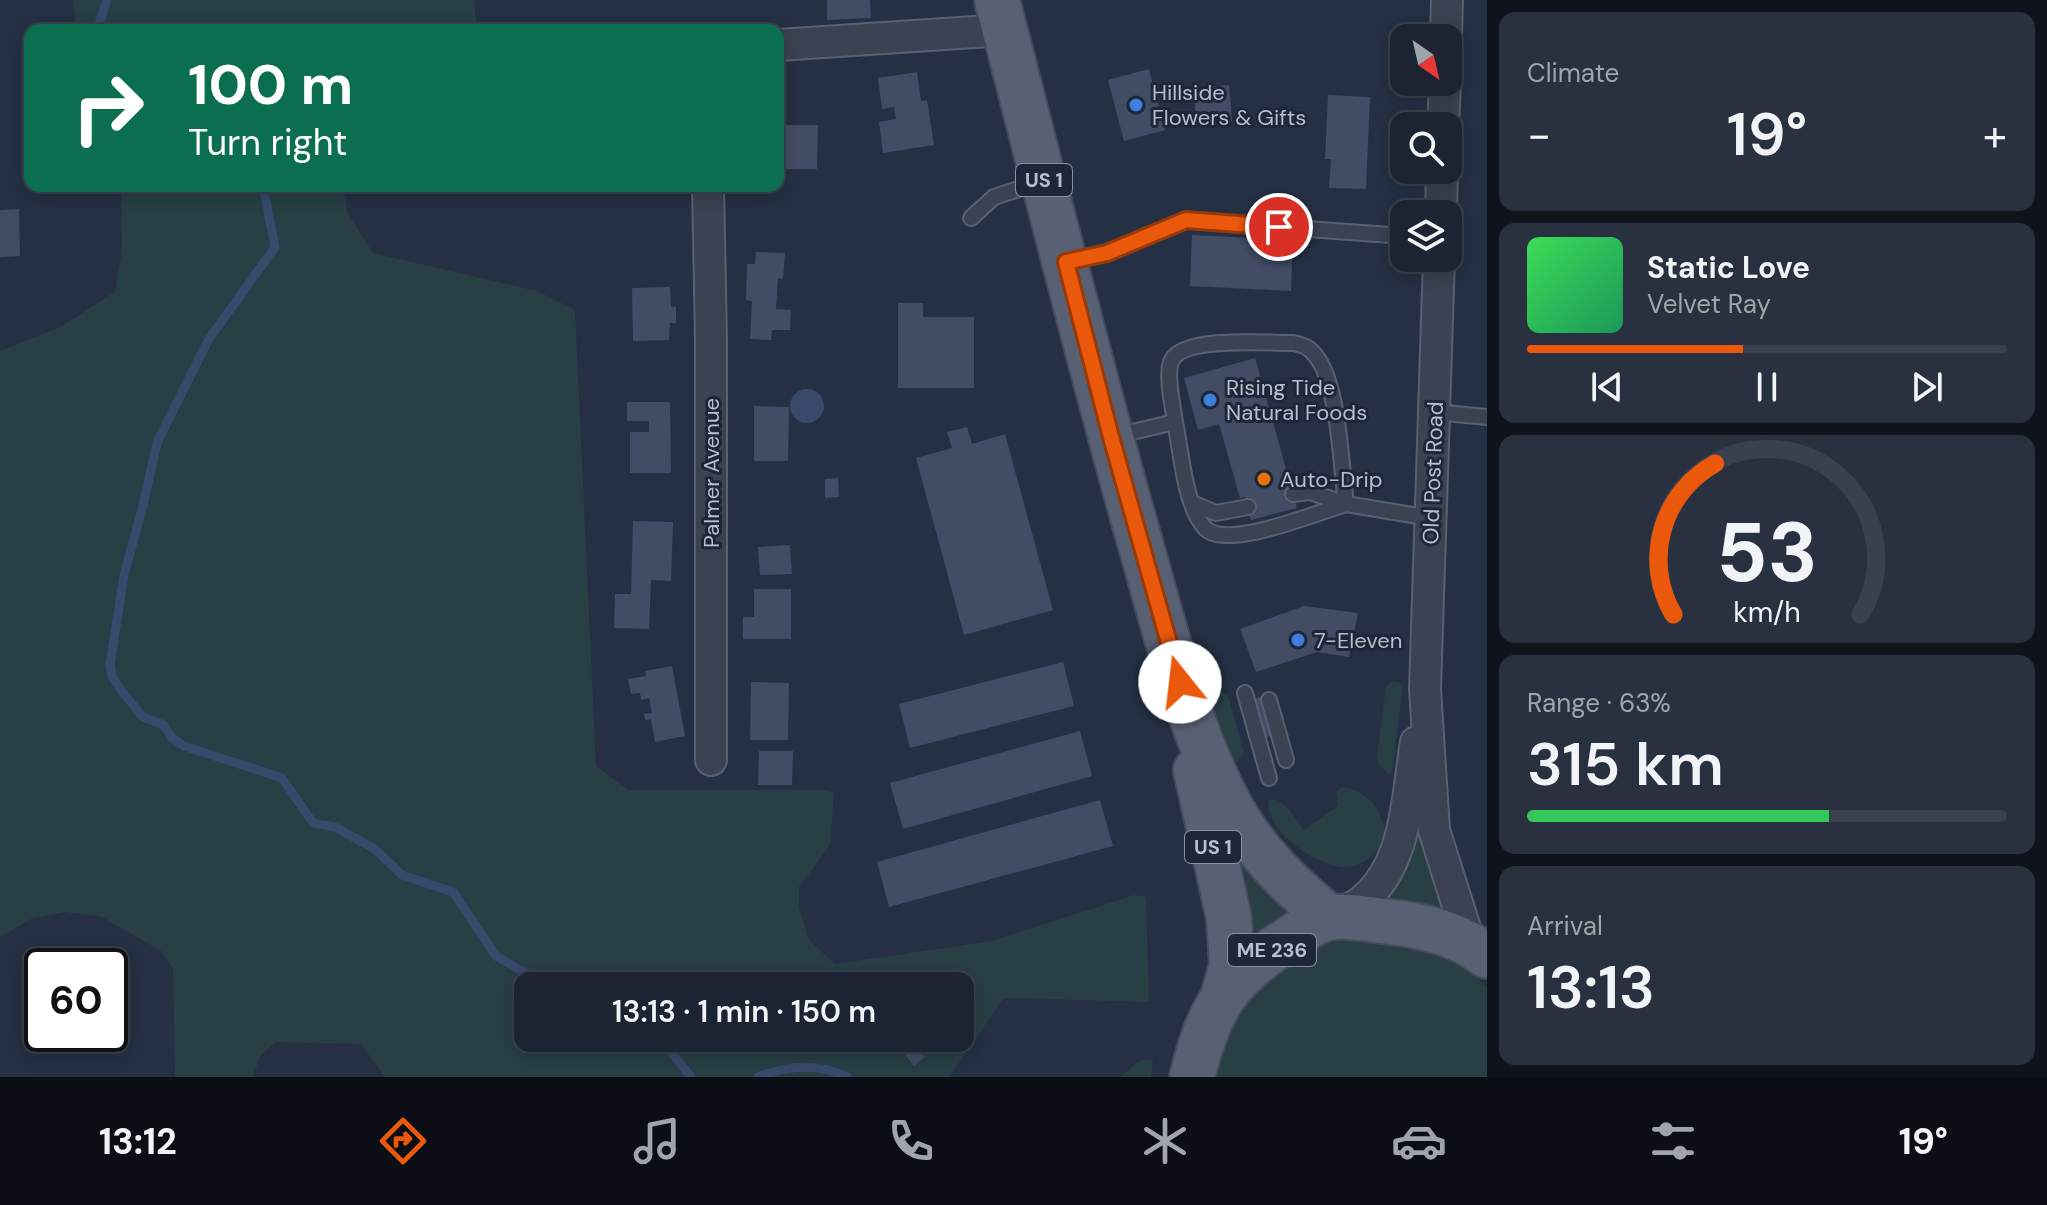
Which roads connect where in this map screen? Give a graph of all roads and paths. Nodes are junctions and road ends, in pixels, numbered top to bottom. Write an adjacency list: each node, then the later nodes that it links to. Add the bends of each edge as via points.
1 (1447, 0): 3 (street)
2 (1001, 15): 4 (street); 5 (main road, US 1)
3 (1446, 24)
4 (784, 44)
5 (1044, 181): 7 (lane, via 994,197); 9 (main road, US 1)
6 (708, 192): 24 (street, Palmer Avenue)
7 (971, 218)
8 (1390, 235): 9 (lane, via 1186,220 1107,253)
9 (1066, 262): 14 (main road, US 1)
10 (1439, 272): 11 (street, Old Post Road)
11 (1435, 412): 12 (lane); 19 (street, Old Post Road)
12 (1487, 417)
13 (1175, 422): 14 (lane); 16 (lane); 17 (lane, via 1170,366 1185,349 1207,344 1306,346 1326,375)
14 (1111, 437): 22 (main road, US 1)
15 (1293, 494): 17 (lane, via 1310,492)
16 (1192, 503): 17 (lane, via 1207,531 1231,537); 18 (lane, via 1216,513)
17 (1346, 504): 19 (lane)
18 (1248, 507)
19 (1430, 518): 20 (street, Old Post Road)
20 (1425, 689): 27 (street, Old Post Road, via 1398,847 1364,899); 28 (street, Old Post Road, via 1434,830)
21 (1245, 693): 26 (lane)
22 (1186, 700): 27 (main road, US 1, via 1219,782 1251,840 1278,874); 29 (main road, US 1, via 1229,918 1232,966)
23 (1269, 700): 25 (lane)
24 (711, 760)
25 (1286, 760)
26 (1269, 778)
27 (1332, 918): 28 (main road, via 1414,924); 29 (main road, ME 236, via 1263,956)
28 (1478, 950)
29 (1224, 993): 30 (main road, US 1, via 1201,1041)
30 (1192, 1077)

